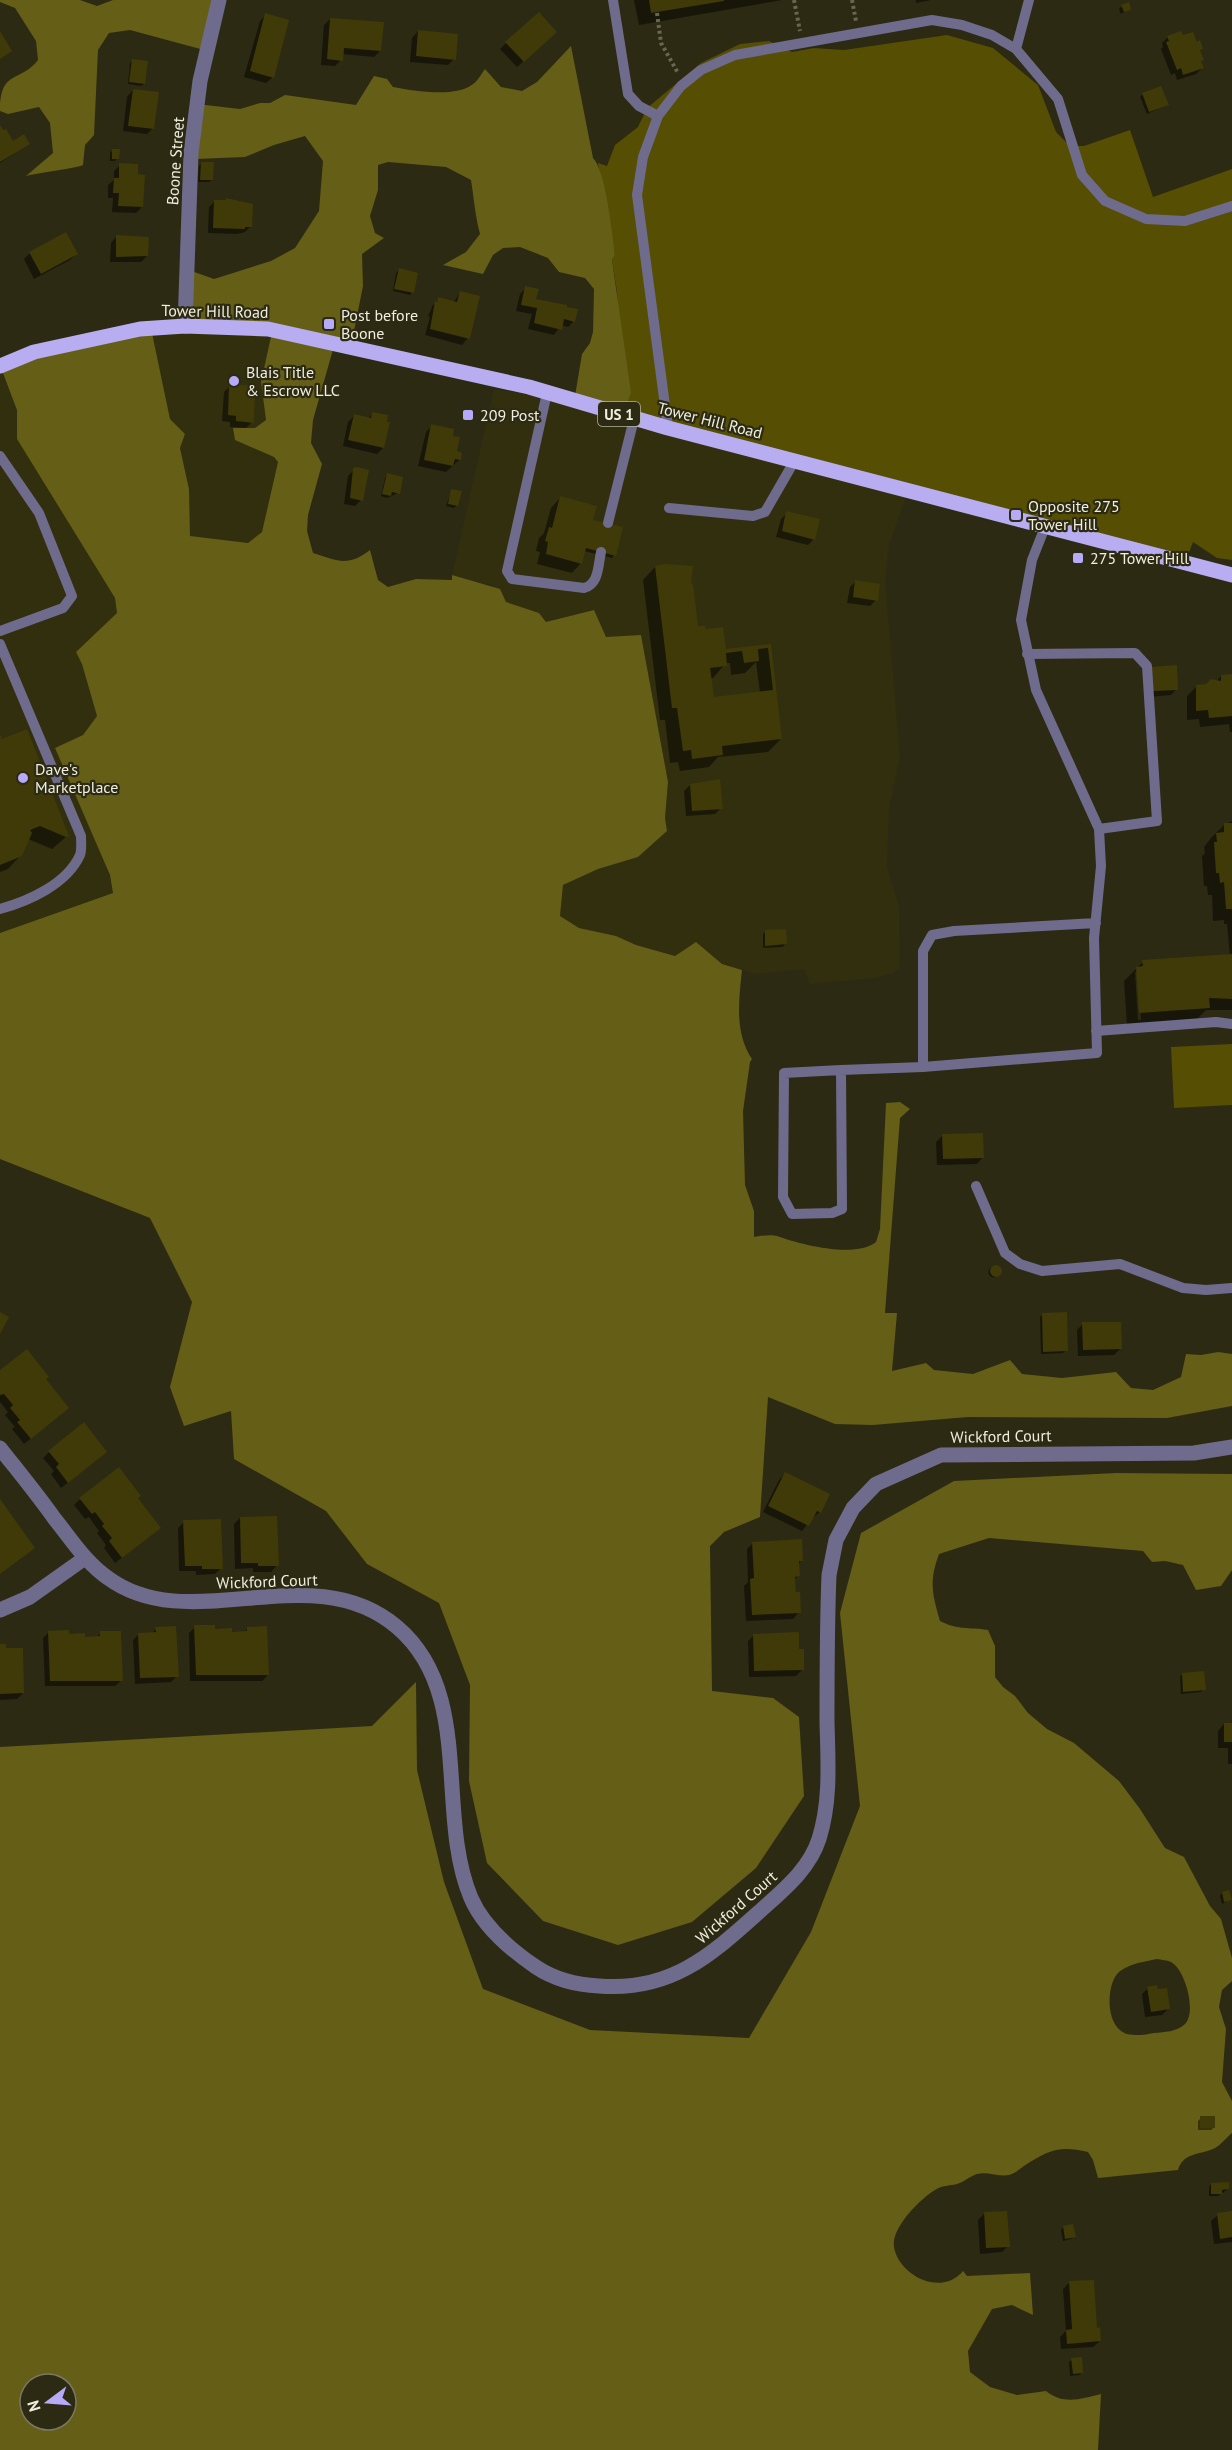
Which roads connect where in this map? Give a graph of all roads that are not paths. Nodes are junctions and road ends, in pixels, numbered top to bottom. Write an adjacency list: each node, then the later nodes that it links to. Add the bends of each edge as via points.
1 (219, 0): 7 (street, Boone Street, via 200,81 190,153)
2 (613, 0): 5 (lane, via 628,94 639,106)
3 (1029, 0): 4 (lane)
4 (1016, 49): 5 (lane, via 992,35 935,20 735,55 701,70); 6 (lane, via 1058,99 1082,175 1105,201 1146,219 1185,221)
5 (658, 116): 11 (lane, via 643,157 637,195)
6 (1232, 206)
7 (185, 326): 8 (main road, Tower Hill Road / US 1, via 140,329 34,352); 9 (main road, Tower Hill Road / US 1, via 268,328)
8 (0, 366)
9 (547, 393): 10 (main road, Tower Hill Road / US 1); 17 (lane, via 507,571 512,579 584,588 596,579)
10 (634, 418): 11 (main road, Tower Hill Road / US 1); 15 (lane)
11 (668, 428): 13 (main road, Tower Hill Road / US 1)
12 (0, 456): 19 (lane, via 39,513 72,596 63,608)
13 (795, 460): 14 (lane, via 765,512 753,516); 16 (main road, Tower Hill Road / US 1)
14 (669, 508)
15 (608, 523)
16 (1045, 527): 18 (main road, Tower Hill Road / US 1); 21 (lane, via 1032,561 1021,620)
17 (601, 552)
18 (1232, 575)
19 (0, 631)
20 (0, 644): 23 (lane, via 81,836 80,854 63,877 42,892)
21 (1027, 654): 22 (lane, via 1049,723); 22 (lane, via 1135,653 1148,666 1157,822)
22 (1099, 829): 24 (lane, via 1101,866)
23 (0, 909)
24 (1096, 923): 26 (lane); 27 (lane, via 932,935 923,951)
25 (1232, 1024): 26 (lane)
26 (1096, 1031): 27 (lane, via 1097,1053)
27 (923, 1067): 28 (lane)
28 (841, 1071): 28 (lane, via 842,1209 792,1214 783,1197 784,1073)
29 (976, 1186): 30 (lane, via 1005,1252 1020,1264 1042,1270 1119,1264 1183,1288)
30 (1232, 1288)
31 (1232, 1447): 33 (street, Wickford Court, via 1194,1453 941,1455 876,1484 853,1508 836,1540 829,1575 828,1804 818,1842 799,1876 714,1952 671,1977 623,1989 577,1985 538,1968 493,1932 472,1900 460,1861 444,1705 423,1658 398,1628 361,1604 313,1594 179,1602 139,1595 108,1579)
32 (0, 1448): 33 (street, Wickford Court)
33 (85, 1558): 34 (street, via 30,1597)
34 (0, 1610)

